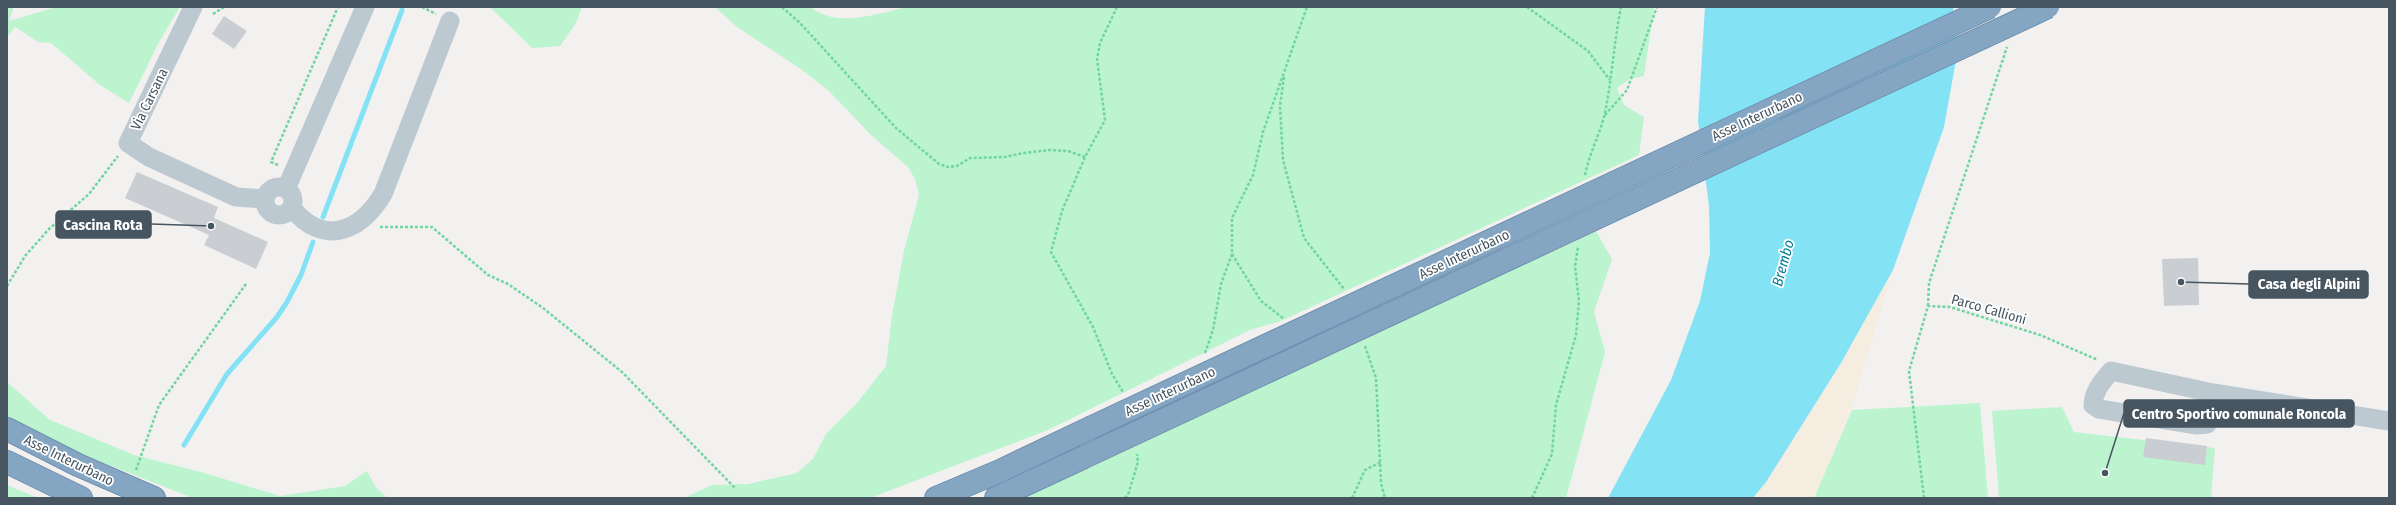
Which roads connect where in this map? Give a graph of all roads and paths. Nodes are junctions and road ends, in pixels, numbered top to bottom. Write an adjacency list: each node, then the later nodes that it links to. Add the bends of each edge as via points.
1 (193, 7): 19 (street, Via Carsana)
2 (224, 7): 13 (path)
3 (338, 7): 21 (path, via 270,162)
4 (365, 7): 21 (street)
5 (782, 7): 20 (path, via 800,23 896,128 939,164 957,166 970,158 1005,157 1050,150 1068,151)
6 (1117, 7): 20 (path, via 1100,43 1097,59 1105,120)
7 (1307, 7): 16 (path)
8 (1527, 7): 17 (path, via 1588,51)
9 (1622, 7): 17 (path, via 1614,39)
10 (1657, 7): 18 (path, via 1626,90)
11 (1990, 7): 47 (highway, Asse Interurbano, bridge, via 1000,471)
12 (2048, 7): 48 (highway, Asse Interurbano, bridge)
13 (212, 14)
14 (450, 20): 24 (street, via 383,194 374,208 358,223 334,231 307,225)
15 (2008, 44): 31 (path, via 1929,283)
16 (1285, 70): 27 (path, via 1263,132 1253,176 1232,218); 30 (path, via 1280,106 1283,160 1304,238)
17 (1610, 81): 18 (path)
18 (1604, 115): 22 (path, via 1588,160)
19 (128, 143): 23 (street, Via Carsana, via 149,157 236,197); 29 (path, via 88,194 49,229 25,256)
20 (1085, 157): 37 (path, via 1062,211 1051,252 1093,327 1112,374)
21 (289, 180): 23 (street, via 273,188); 24 (street)
22 (1584, 181)
23 (265, 199): 24 (street, via 269,211 277,216)
24 (292, 208)
25 (378, 227): 44 (path, via 432,227 488,276 508,284 543,308 622,372)
26 (1579, 241): 52 (path, via 1575,266 1579,301 1576,335 1556,405 1552,454)
27 (1232, 254): 32 (path, via 1261,301); 34 (path, via 1221,284 1213,330)
28 (246, 284): 43 (path, via 159,405)
29 (7, 286)
30 (1347, 296)
31 (1928, 306): 35 (path, Parco Callioni, via 1950,307 2040,335 2088,355); 53 (path, via 1909,371)
32 (1288, 322)
33 (1364, 344): 42 (path, via 1376,378)
34 (1202, 360)
35 (2111, 371): 36 (street); 36 (street, via 2095,393 2093,405 2099,409 2202,425 2207,424)
36 (2212, 393): 38 (street)
37 (1125, 395)
38 (2389, 421)
39 (7, 429): 46 (highway, Asse Interurbano, via 78,465)
40 (1136, 447): 49 (path, via 1138,462)
41 (7, 462): 45 (highway, Asse Interurbano)
42 (1381, 462): 50 (path, via 1365,470); 51 (path, via 1381,483)
43 (135, 474)
44 (735, 488)
45 (81, 498)
46 (154, 498)
47 (936, 498)
48 (996, 498)
49 (1125, 498)
50 (1352, 498)
51 (1385, 498)
52 (1532, 498)
53 (1924, 498)

